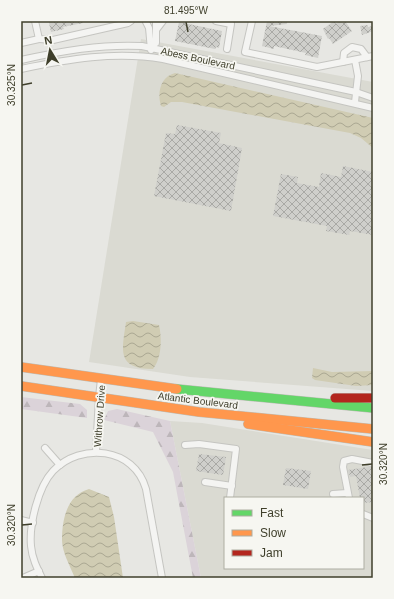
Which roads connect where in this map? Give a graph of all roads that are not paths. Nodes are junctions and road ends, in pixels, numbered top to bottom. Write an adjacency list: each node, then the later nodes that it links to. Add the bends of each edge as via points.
1 (35, 21): 10 (street)
2 (131, 21): 10 (street, via 53,40)
3 (153, 21): 8 (street)
4 (156, 21): 9 (street)
5 (163, 21): 9 (street)
6 (216, 21): 13 (street, via 232,24)
7 (252, 21): 18 (street, via 245,52 317,66)
8 (143, 22): 12 (street, via 149,28 149,41)
9 (156, 30): 12 (street, via 156,43)
10 (39, 39): 11 (street)
11 (21, 43)
12 (152, 46): 15 (street); 16 (street, Abess Boulevard, via 99,47); 20 (street, Abess Boulevard)
13 (228, 49)
14 (370, 56): 17 (street); 18 (street, via 361,49 352,47 344,53)
15 (150, 57): 19 (street, Abess Boulevard, via 104,55); 22 (street, Abess Boulevard)
16 (21, 60)
17 (355, 60): 18 (street); 20 (street, via 358,76)
18 (343, 62)
19 (21, 69)
20 (356, 92): 21 (street, Abess Boulevard); 22 (street)
21 (373, 98)
22 (355, 102): 23 (street, Abess Boulevard)
23 (373, 108)
24 (21, 367): 25 (highway, Atlantic Boulevard)
25 (101, 383): 27 (highway, Atlantic Boulevard); 28 (street, Withrow Drive); 30 (highway, via 278,408 348,413)
26 (21, 386): 28 (highway, Atlantic Boulevard)
27 (203, 393): 29 (highway); 30 (highway, Atlantic Boulevard)
28 (99, 397): 31 (highway, Atlantic Boulevard); 36 (street, Withrow Drive)
29 (373, 398)
30 (373, 410)
31 (199, 412): 32 (highway, Atlantic Boulevard); 33 (highway, via 276,429)
32 (373, 429)
33 (373, 442)
34 (184, 445): 40 (street, via 199,444 236,449)
35 (45, 448): 38 (street)
36 (96, 452): 38 (street, via 80,454); 49 (street, via 122,458 134,467 143,479)
37 (373, 462): 42 (street, via 352,459 344,461)
38 (60, 465): 45 (street, via 44,484)
39 (205, 482): 40 (street)
40 (232, 486): 43 (street)
41 (333, 494): 42 (street)
42 (348, 496)
43 (230, 497)
44 (21, 520): 45 (street)
45 (32, 523): 46 (street, via 31,547)
46 (39, 571): 47 (street); 48 (street)
47 (23, 578)
48 (42, 578)
49 (162, 578)

